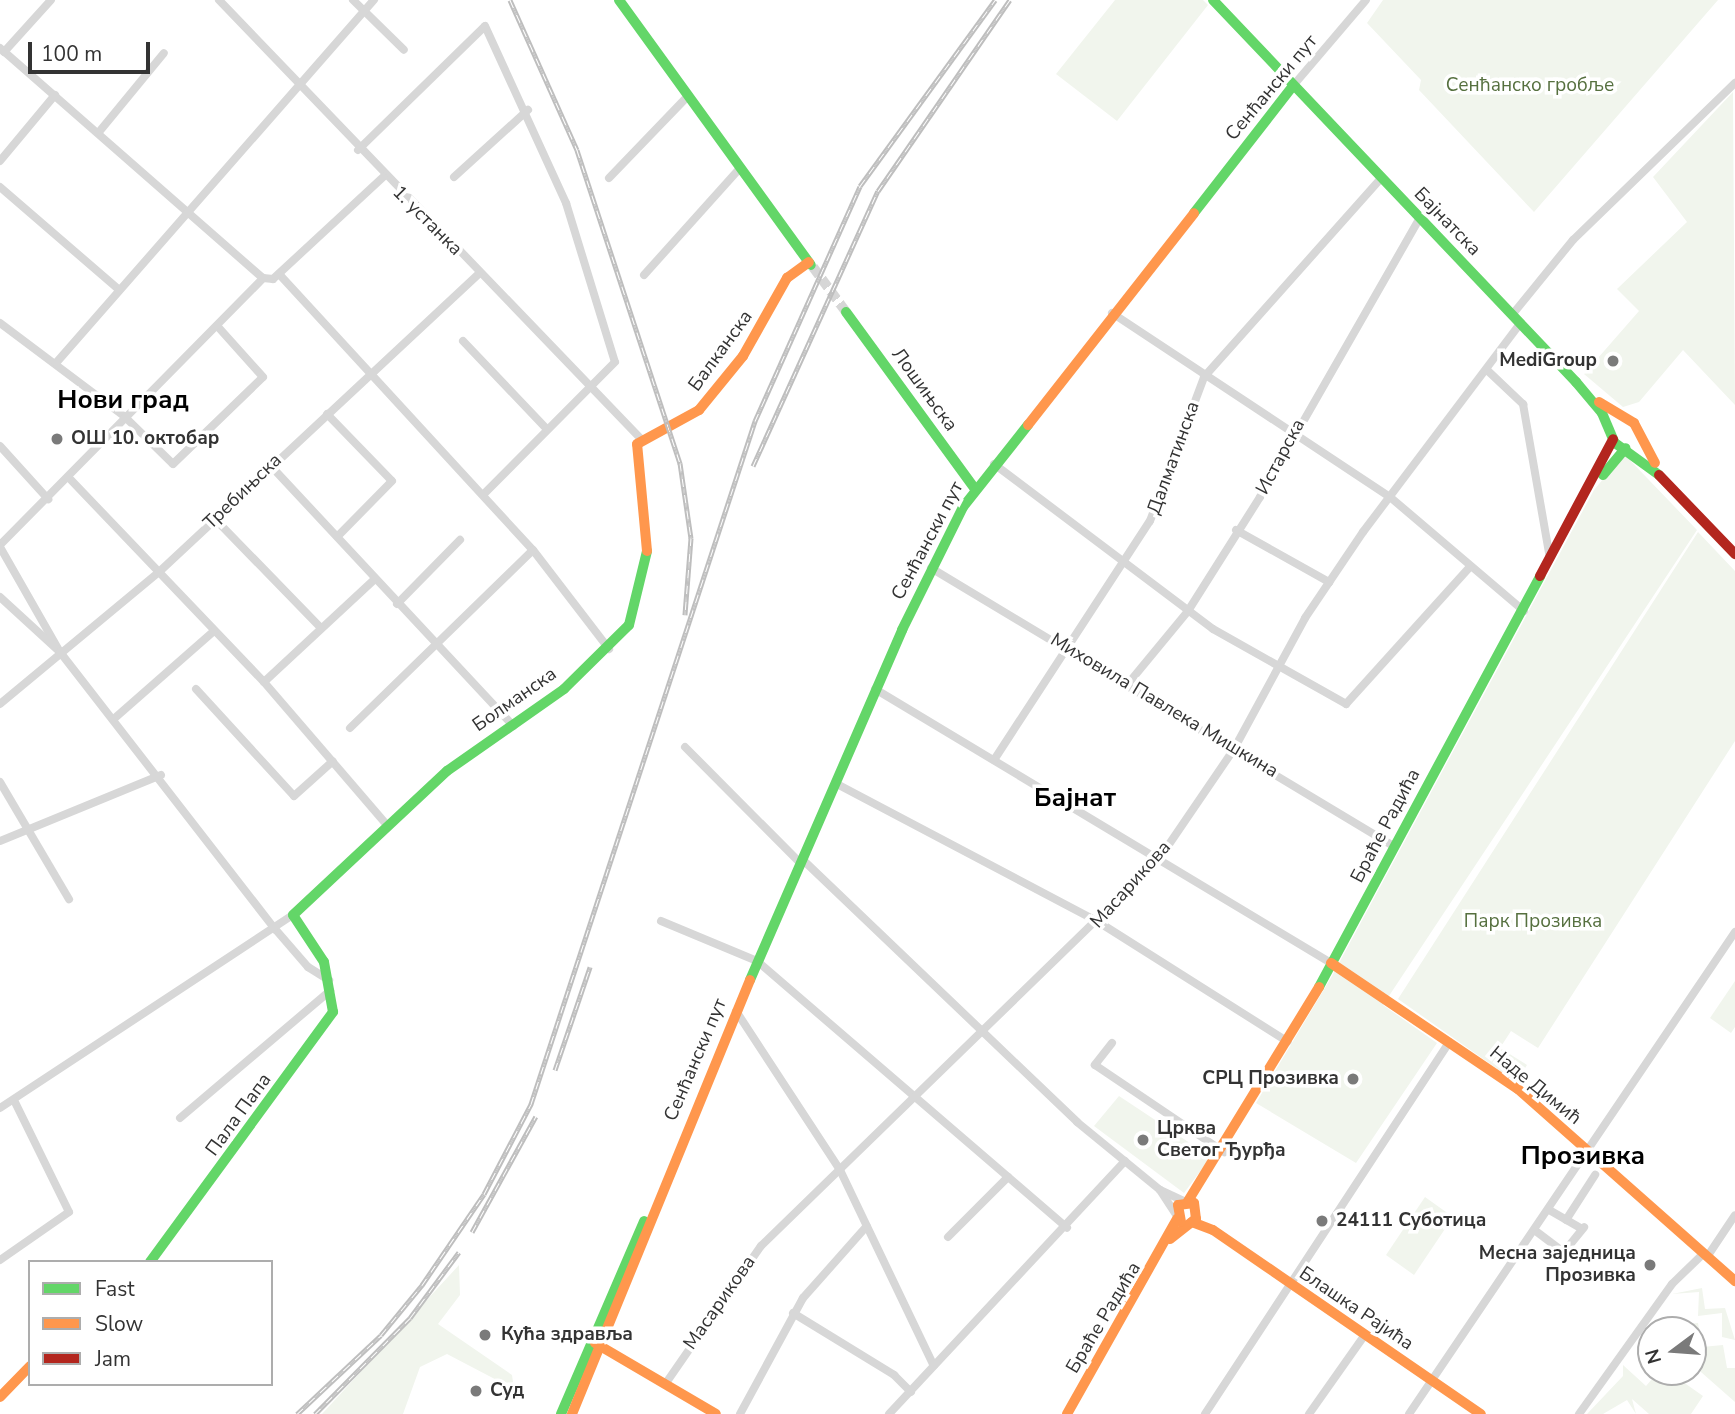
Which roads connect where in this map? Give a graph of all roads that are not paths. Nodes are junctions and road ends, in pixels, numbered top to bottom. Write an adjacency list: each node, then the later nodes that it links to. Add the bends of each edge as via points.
1 (51, 0): 9 (street)
2 (219, 0): 13 (street, 1. устанка)
3 (353, 0): 8 (street)
4 (374, 0): 8 (street)
5 (619, 0): 16 (street)
6 (1213, 0): 14 (street, Бајнатска)
7 (1366, 0): 14 (street, Сенћански пут)
8 (365, 10): 10 (street); 13 (street)
9 (2, 50): 15 (street)
10 (404, 50)
11 (164, 53): 18 (street)
12 (1735, 83): 36 (street, via 1573,240)
13 (296, 86): 19 (street, 1. устанка); 27 (street)
14 (1293, 87): 25 (street, Бајнатска); 35 (street, Сенћански пут)
15 (55, 94): 18 (street); 20 (street)
16 (688, 96): 21 (street); 24 (street)
17 (528, 110): 19 (street, via 485,26); 23 (street); 46 (street, via 571,216 615,362)
18 (99, 132): 27 (street)
19 (358, 150): 22 (street, 1. устанка)
20 (0, 161)
21 (740, 168): 31 (street); 54 (street, Балканска, via 811,265 788,278 743,356 699,410)
22 (383, 177): 29 (street); 30 (street, 1. устанка)
23 (454, 177)
24 (609, 178)
25 (1381, 178): 28 (street, Бајнатска); 44 (street, Далматинска)
26 (0, 187): 33 (street)
27 (187, 206): 32 (street); 33 (street)
28 (1419, 219): 36 (street, Бајнатска); 51 (street, Истарска)
29 (279, 274): 32 (street); 43 (street)
30 (479, 274): 43 (street, Требињска); 46 (street, 1. устанка)
31 (644, 275)
32 (263, 278): 39 (street)
33 (117, 288): 41 (street)
34 (846, 312): 62 (street, Лошињска)
35 (1112, 313): 44 (street); 57 (street, Сенћански пут)
36 (1512, 315): 38 (street, Бајнатска)
37 (0, 323): 41 (street)
38 (1520, 324): 42 (street, Масарикова); 45 (street, Бајнатска)
39 (219, 328): 48 (street); 48 (street, via 263,377 173,464)
40 (463, 341): 50 (street)
41 (56, 363): 48 (street)
42 (1486, 370): 64 (street, Масарикова); 73 (street, via 1522,404)
43 (369, 376): 47 (street, Требињска); 63 (street)
44 (1204, 377): 51 (street); 74 (street, Далматинска, via 1164,493)
45 (1576, 382): 49 (street, Бајнатска); 52 (street, Бајнатска)
46 (592, 387): 50 (street); 54 (street, 1. устанка)
47 (327, 414): 58 (street, Требињска); 68 (street, via 392,481)
48 (125, 418): 59 (street)
49 (1623, 420): 52 (street); 53 (street, Бајнатска, via 1634,423)
50 (545, 428): 63 (street)
51 (1294, 431): 64 (street); 67 (street, Истарска)
52 (1612, 435): 56 (street, Бајнатска); 60 (street, Браће Радића)
53 (1639, 437): 56 (street); 61 (street, Бајнатска)
54 (640, 438): 88 (street, Болманска, via 643,587 629,625)
55 (0, 446): 65 (street)
56 (1627, 447): 60 (street, Браће Радића); 61 (street, Бајнатска)
57 (994, 464): 62 (street, Сенћански пут); 74 (street)
58 (270, 466): 66 (street, Требињска); 68 (street)
59 (71, 480): 65 (street); 77 (street)
60 (1593, 484): 73 (street, Браће Радића)
61 (1671, 486): 72 (street, Бајнатска)
62 (975, 488): 76 (street, Сенћански пут)
63 (483, 495): 71 (street)
64 (1390, 497): 75 (street); 79 (street, Масарикова)
65 (48, 499): 70 (street)
66 (215, 519): 77 (street, Требињска); 84 (street)
67 (1236, 530): 79 (street); 82 (street, Истарска)
68 (337, 537): 78 (street)
69 (460, 540): 81 (street)
70 (0, 546): 89 (street)
71 (533, 550): 86 (street); 88 (street)
72 (1735, 554)
73 (1550, 561): 83 (street, Браће Радића)
74 (1126, 565): 82 (street); 87 (street, Далматинска)
75 (1470, 567): 83 (street); 90 (street, via 1346,704)
76 (931, 568): 87 (street, Миховила Павлека Мишкина); 94 (street, Сенћански пут)
77 (159, 572): 85 (street); 89 (street, Требињска)
78 (375, 579): 81 (street); 84 (street)
79 (1329, 582): 90 (street, Масарикова)
80 (0, 597): 89 (street)
81 (397, 604): 86 (street)
82 (1188, 611): 90 (street); 92 (street, Истарска)
83 (1524, 611): 109 (street, Браће Радића)
84 (321, 628): 91 (street)
85 (215, 631): 91 (street); 96 (street)
86 (438, 646): 97 (street); 98 (street)
87 (1069, 648): 92 (street, Миховила Павлека Мишкина); 101 (street, Далматинска)
88 (609, 649): 97 (street, Болманска)
89 (60, 652): 95 (street, Требињска); 96 (street)
90 (1281, 664): 100 (street, Масарикова)
91 (264, 682): 102 (street)
92 (1128, 685): 100 (street, Миховила Павлека Мишкина)
93 (196, 688): 102 (street, via 294,796)
94 (875, 689): 101 (street); 105 (street, Сенћански пут)
95 (0, 704)
96 (116, 717): 103 (street)
97 (513, 726): 106 (street, Болманска, via 469,751)
98 (350, 728)
99 (685, 747): 111 (street)
100 (1234, 749): 109 (street, Миховила Павлека Мишкина); 110 (street, Масарикова)
101 (993, 760): 110 (street)
102 (332, 761): 106 (street)
103 (161, 775): 107 (street); 116 (street)
104 (0, 782): 107 (street)
105 (835, 783): 111 (street, Сенћански пут); 115 (street)
106 (386, 824): 113 (street, Болманска)
107 (26, 828): 108 (street); 112 (street)
108 (0, 841)
109 (1395, 847): 119 (street, Браће Радића)
110 (1159, 859): 115 (street, Масарикова); 119 (street)
111 (801, 861): 118 (street, Сенћански пут); 122 (street)
112 (69, 899)
113 (293, 915): 116 (street, Болманска); 120 (street)
114 (661, 921): 118 (street)
115 (1100, 923): 122 (street, Масарикова); 123 (street)
116 (276, 930): 120 (street, via 307,967); 127 (street, Болманска)
117 (1735, 932): 130 (street)
118 (757, 961): 121 (street, Сенћански пут); 126 (street)
119 (1331, 963): 123 (street, Браће Радића); 124 (street, Наде Димић)
120 (331, 985): 129 (street); 150 (street, Пала Папа, via 327,1025)
121 (736, 1011): 133 (street); 136 (street, Сенћански пут)
122 (983, 1031): 126 (street, Масарикова); 132 (street)
123 (1289, 1042): 131 (street, Браће Радића)
124 (1449, 1042): 130 (street, Наде Димић, via 1518,1089); 152 (street)
125 (1112, 1043): 131 (street, via 1095,1065)
126 (920, 1098): 133 (street, Масарикова); 135 (street)
127 (14, 1100): 128 (street, Болманска); 149 (street, via 69,1212)
128 (0, 1108)
129 (180, 1118)
130 (1584, 1148): 148 (street, Наде Димић); 159 (street)
131 (1224, 1152): 138 (street, Браће Радића)
132 (1125, 1161): 137 (street); 144 (street)
133 (840, 1170): 143 (street); 160 (street, Масарикова, via 749,1258)
134 (1595, 1175): 142 (street)
135 (1008, 1177): 144 (street); 147 (street)
136 (663, 1185): 155 (street, Сенћански пут); 156 (street, Сенћански пут)
137 (1160, 1189): 138 (street); 141 (street)
138 (1192, 1205): 141 (street); 141 (street); 145 (street, Блашка Рајића)
139 (1551, 1211): 142 (street)
140 (1735, 1215): 148 (street)
141 (1183, 1220): 145 (street, Блашка Рајића); 168 (street, Браће Радића)
142 (1566, 1220): 146 (street, via 1582,1228 1564,1252)
143 (867, 1226): 153 (street); 157 (street)
144 (1068, 1228): 157 (street)
145 (1213, 1230): 152 (street, Блашка Рајића)
146 (1536, 1232)
147 (948, 1237)
148 (1705, 1255): 151 (street, Наде Димић); 173 (street, via 1672,1284)
149 (0, 1260)
150 (151, 1260)
151 (1735, 1281)
152 (1288, 1284): 154 (street, Блашка Рајића); 169 (street)
153 (793, 1313): 161 (street, via 894,1375); 166 (street)
154 (1364, 1336): 159 (street, Блашка Рајића); 170 (street)
155 (591, 1340): 156 (street); 163 (street, Сенћански пут)
156 (601, 1346): 160 (street); 164 (street, Сенћански пут)
157 (934, 1366): 161 (street)
158 (28, 1368): 162 (street)
159 (1431, 1380): 171 (street); 172 (street, Блашка Рајића)
160 (666, 1383): 165 (street)
161 (911, 1392): 167 (street)
162 (0, 1397)
163 (561, 1414)
164 (572, 1414)
165 (716, 1414)
166 (740, 1414)
167 (889, 1414)
168 (1067, 1414)
169 (1205, 1414)
170 (1309, 1414)
171 (1409, 1414)
172 (1481, 1414)
173 (1579, 1414)

